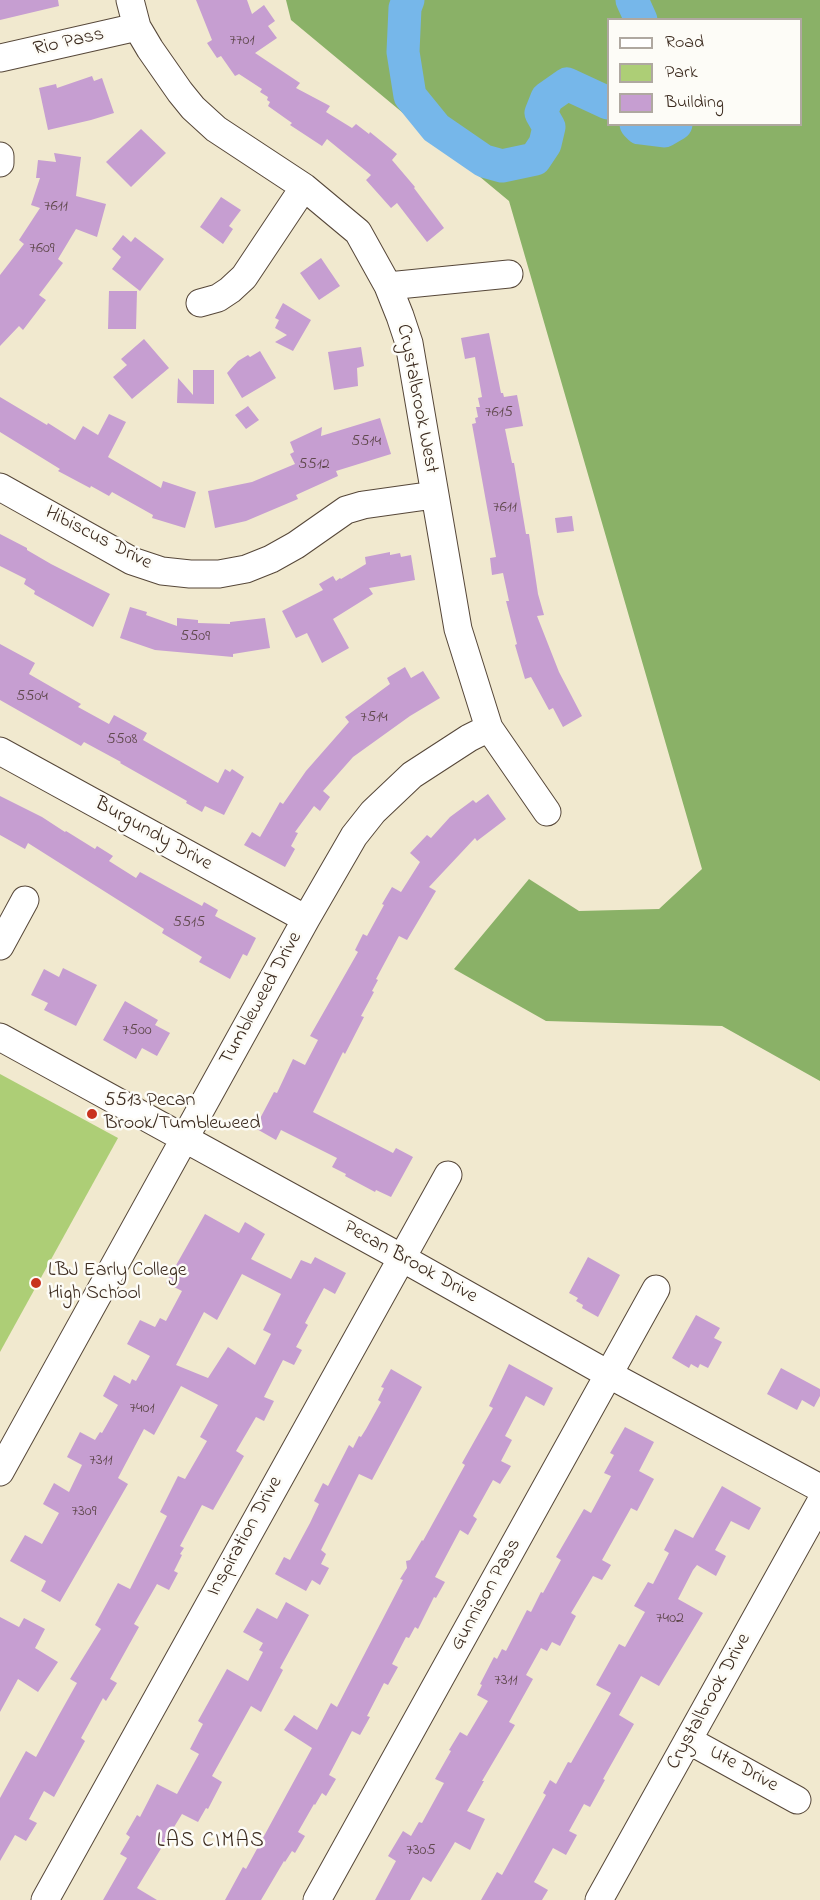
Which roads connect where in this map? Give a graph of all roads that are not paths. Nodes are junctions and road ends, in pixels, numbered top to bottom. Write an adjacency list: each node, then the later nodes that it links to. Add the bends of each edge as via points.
1 (130, 0): 2 (street, Crystalbrook West)
2 (137, 27): 3 (street, Rio Pass); 6 (street, Crystalbrook West, via 193,108 216,129)
3 (0, 58)
4 (0, 156): 5 (street)
5 (0, 163)
6 (304, 187): 8 (street, Crystalbrook West, via 358,232); 9 (street, via 244,277 218,298)
7 (509, 274): 8 (street)
8 (388, 286): 11 (street, Crystalbrook West, via 409,344)
9 (200, 303)
10 (0, 487): 11 (street, Hibiscus Drive, via 132,561 162,571 190,574 246,569 296,545 354,508)
11 (434, 495): 12 (street, Crystalbrook West, via 458,629)
12 (489, 729): 14 (street, Crystalbrook West); 16 (street, Tumbleweed Drive, via 420,769 391,793 354,836)
13 (0, 751): 16 (street, Burgundy Drive)
14 (547, 812)
15 (25, 900): 17 (street)
16 (306, 919): 19 (street, Tumbleweed Drive)
17 (0, 946)
18 (0, 1037): 19 (street, Pecan Brook Drive)
19 (185, 1139): 21 (street, Pecan Brook Drive); 24 (street, Tumbleweed Drive)
20 (448, 1175): 21 (street, Inspiration Drive)
21 (402, 1258): 23 (street, Pecan Brook Drive); 29 (street, Inspiration Drive)
22 (656, 1289): 23 (street, Gunnison Pass)
23 (608, 1374): 25 (street, Pecan Brook Drive); 30 (street, Gunnison Pass)
24 (0, 1472)
25 (820, 1488)
26 (820, 1503): 27 (street, Crystalbrook Drive)
27 (688, 1740): 28 (street, Ute Drive); 31 (street, Crystalbrook Drive)
28 (797, 1800)
29 (45, 1900)
30 (317, 1900)
31 (599, 1900)

